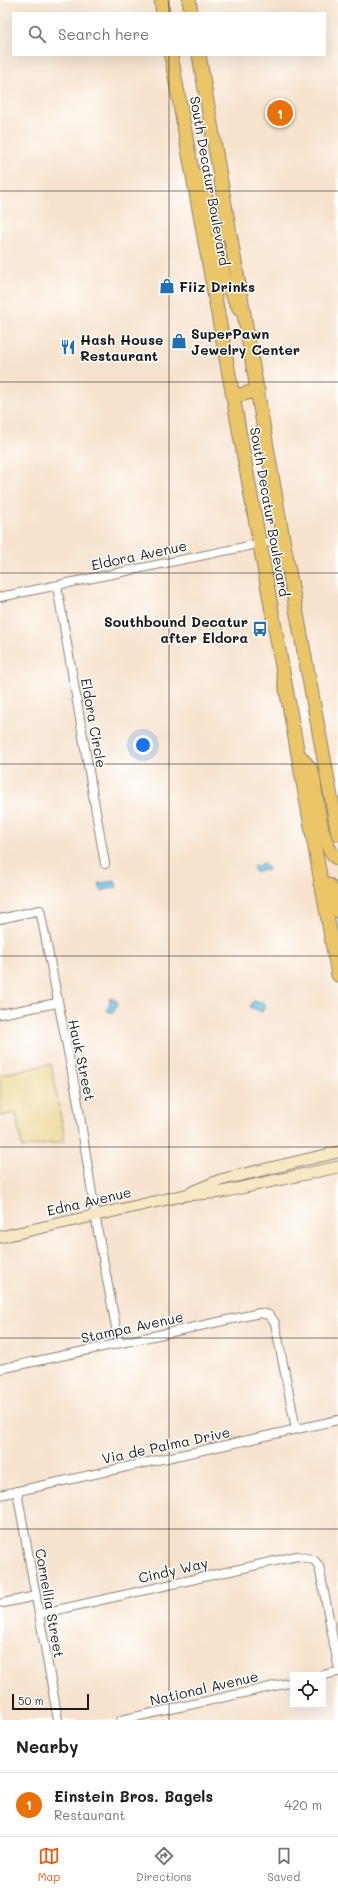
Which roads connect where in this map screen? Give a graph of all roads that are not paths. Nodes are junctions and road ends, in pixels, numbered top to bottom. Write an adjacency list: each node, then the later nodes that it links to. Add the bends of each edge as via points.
1 (161, 0): 3 (main road)
2 (189, 0): 4 (main road)
3 (163, 12)
4 (191, 12)
5 (171, 56): 7 (main road, South Decatur Boulevard)
6 (199, 56): 8 (main road, South Decatur Boulevard)
7 (189, 153): 8 (main road, via 200,178 215,229); 9 (main road, South Decatur Boulevard)
8 (230, 234): 10 (main road, South Decatur Boulevard)
9 (205, 242): 10 (main road, via 217,245 225,281); 12 (main road, South Decatur Boulevard)
10 (245, 319): 11 (main road, South Decatur Boulevard)
11 (258, 390): 12 (main road); 13 (main road, South Decatur Boulevard)
12 (233, 396): 14 (main road, South Decatur Boulevard)
13 (283, 539): 14 (street, Eldora Avenue); 18 (main road, South Decatur Boulevard)
14 (260, 543): 15 (street, Eldora Avenue); 17 (main road, South Decatur Boulevard)
15 (57, 586): 16 (street, Eldora Avenue); 20 (street, Eldora Circle)
16 (0, 597)
17 (297, 752): 19 (main road, via 310,768 325,842 333,856); 21 (main road, South Decatur Boulevard)
18 (338, 834)
19 (338, 859)
20 (105, 864)
21 (320, 884): 22 (main road, via 329,885 333,891); 24 (main road, South Decatur Boulevard)
22 (338, 911)
23 (0, 919): 25 (street, Hauk Street, via 40,910)
24 (338, 975)
25 (57, 1003): 26 (street); 30 (street, Hauk Street, via 77,1097)
26 (0, 1014)
27 (338, 1152): 29 (street, Edna Avenue, via 220,1180)
28 (338, 1167): 29 (street, Edna Avenue, via 222,1192)
29 (185, 1195): 30 (street, Edna Avenue)
30 (96, 1215): 31 (street, Edna Avenue); 32 (street, Hauk Street)
31 (0, 1237)
32 (119, 1343): 33 (street, Stampa Avenue); 35 (street, Stampa Avenue, via 260,1313 269,1316 275,1322)
33 (0, 1369)
34 (338, 1420): 35 (street, Via de Palma Drive)
35 (296, 1429): 36 (street, Via de Palma Drive)
36 (17, 1491): 37 (street, Via de Palma Drive); 38 (street, Cornellia Street)
37 (0, 1495)
38 (36, 1596): 39 (street); 40 (street, Cornellia Street)
39 (4, 1603)
40 (39, 1614): 41 (street, Cindy Way, via 297,1556 314,1560 319,1566); 45 (street, Cornellia Street)
41 (338, 1665)
42 (338, 1672): 43 (street)
43 (326, 1674)
44 (290, 1683): 46 (street, National Avenue)
45 (58, 1720)
46 (122, 1720)

